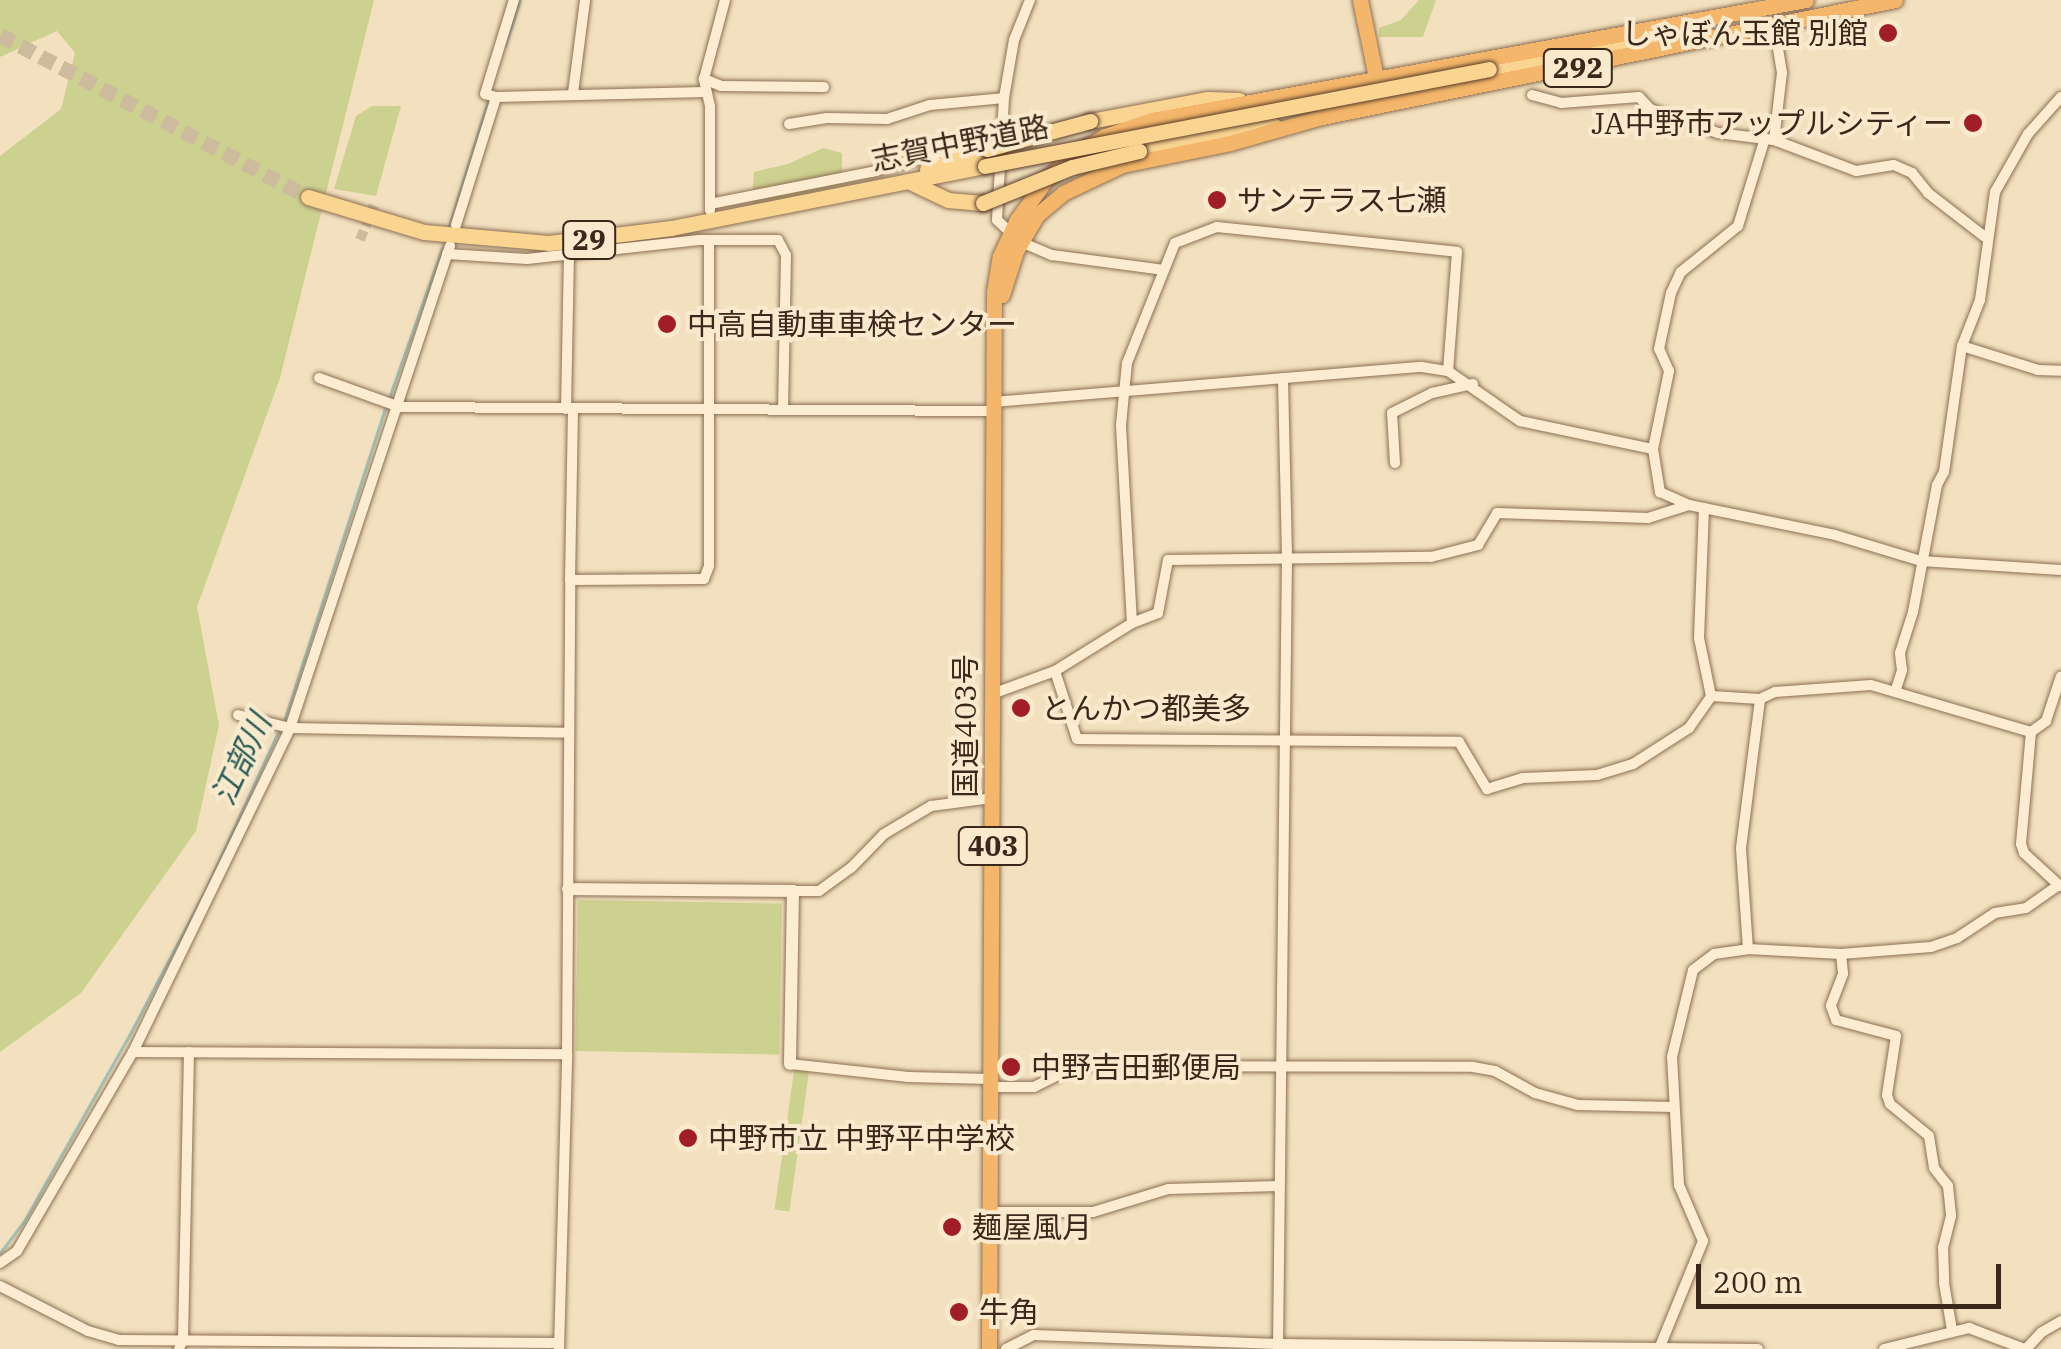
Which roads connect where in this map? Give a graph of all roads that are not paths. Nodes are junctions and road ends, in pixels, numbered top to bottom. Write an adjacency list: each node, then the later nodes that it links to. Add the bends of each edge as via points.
1 (514, 0): 15 (street, via 485,94)
2 (585, 0): 12 (street)
3 (725, 0): 10 (street)
4 (1030, 0): 16 (street, via 1014,40)
5 (1360, 0): 9 (highway)
6 (1806, 0): 8 (highway, 292)
7 (1895, 0): 8 (highway, 292)
8 (1772, 16): 9 (highway, 292); 18 (highway, 292, via 1636,56); 22 (street, via 1782,72); 23 (main road, 志賀中野道路 / 29, bridge)
9 (1376, 78): 17 (highway, 国道403号 / 403); 18 (highway)
10 (705, 86): 11 (street); 12 (street); 21 (street, via 710,207 872,172)
11 (824, 87)
12 (573, 93): 15 (street)
13 (1532, 95): 22 (street, via 1561,102 1639,96 1650,109 1718,133)
14 (2061, 96): 30 (street, via 2002,177)
15 (496, 97): 29 (street)
16 (1004, 98): 20 (street, via 930,105 886,119); 21 (street)
17 (1248, 101): 23 (main road, 29, bridge, via 1208,99 1090,120); 24 (highway, 国道403号 / 403, via 1127,127)
18 (1381, 106): 19 (highway, 国道403号 / 403)
19 (1322, 118): 25 (highway, 国道403号 / 403); 26 (main road, bridge, via 1072,167 983,202 957,202)
20 (789, 124)
21 (1000, 135): 31 (street, via 995,210)
22 (1770, 139): 30 (street, via 1856,171 1894,165 1912,173); 47 (street, via 1738,226 1681,272 1672,293 1659,349 1670,371)
23 (986, 157): 26 (main road, 志賀中野道路 / 29); 27 (main road, 29)
24 (1067, 159): 25 (highway); 31 (highway, 国道403号 / 403, via 1035,192)
25 (1086, 179): 31 (highway, 国道403号 / 403, via 1049,203)
26 (908, 181): 27 (main road, 志賀中野道路 / 29)
27 (871, 188): 28 (main road, 志賀中野道路 / 29, via 671,228 550,243 424,232)
28 (308, 197)
29 (456, 225)
30 (1985, 237): 35 (street, via 1980,300)
31 (1015, 238): 34 (street, via 1052,255); 43 (highway, 国道403号 / 403, via 995,282)
32 (710, 240): 33 (street); 44 (street); 46 (street, via 778,240 786,254)
33 (568, 256): 42 (street, via 490,258 448,250); 45 (street)
34 (1164, 270): 36 (street, via 1174,243 1217,227 1457,252); 41 (street, via 1127,363)
35 (1962, 346): 37 (street); 52 (street, via 1944,472)
36 (1448, 370): 39 (street); 40 (street)
37 (2061, 371)
38 (318, 378): 42 (street)
39 (1284, 378): 41 (street); 51 (street)
40 (1473, 384): 47 (street, via 1520,421); 48 (street, via 1432,393 1392,413)
41 (1125, 392): 43 (street); 55 (street)
42 (400, 407): 45 (street); 63 (street)
43 (993, 407): 46 (street); 59 (highway, 国道403号 / 403)
44 (708, 408): 45 (street); 46 (street); 54 (street, via 704,579)
45 (570, 409): 54 (street)
46 (783, 410)
47 (1653, 449): 49 (street, via 1660,492)
48 (1394, 463)
49 (1689, 506): 50 (street); 51 (street, via 1648,518 1497,513 1478,545 1431,557)
50 (1704, 508): 52 (street); 60 (street, via 1699,638)
51 (1288, 556): 55 (street, via 1168,560 1158,613); 66 (street)
52 (1921, 561): 53 (street); 58 (street)
53 (2061, 570)
54 (570, 580): 65 (street)
55 (1132, 623): 56 (street)
56 (1055, 671): 59 (street); 66 (street, via 1077,739)
57 (2061, 676): 64 (street, via 2046,721)
58 (1896, 689): 61 (street, via 1798,689); 64 (street)
59 (992, 694): 67 (highway, 国道403号 / 403)
60 (1710, 696): 61 (street); 66 (street, via 1689,728 1633,764 1596,775 1523,778 1486,790 1459,742)
61 (1760, 699): 71 (street, via 1741,848)
62 (238, 715): 63 (street)
63 (289, 728): 65 (street); 73 (street)
64 (2030, 732): 68 (street, via 2021,844)
65 (567, 733): 69 (street)
66 (1283, 740): 77 (street)
67 (993, 798): 70 (street, via 931,806 884,834 819,890); 78 (highway, 国道403号 / 403)
68 (2059, 886): 72 (street, via 2026,908 1995,913 1931,947)
69 (568, 890): 70 (street); 75 (street)
70 (793, 891): 76 (street)
71 (1748, 949): 72 (street); 79 (street, via 1714,954 1693,970 1672,1057)
72 (1841, 954): 85 (street, via 1843,974 1831,1006 1836,1020 1896,1036 1890,1104 1929,1136 1934,1168 1948,1186 1944,1284)
73 (133, 1052): 74 (street); 82 (street, via 17,1251)
74 (189, 1052): 75 (street); 86 (street)
75 (567, 1054): 87 (street)
76 (790, 1064): 78 (street)
77 (1282, 1067): 78 (street, via 1076,1066 1034,1087); 79 (street, via 1473,1067 1578,1105); 80 (street)
78 (992, 1083): 81 (highway, 国道403号 / 403)
79 (1674, 1108): 89 (street, via 1679,1185 1703,1240)
80 (1278, 1186): 81 (street, via 1168,1189 1093,1212); 88 (street)
81 (992, 1212): 90 (highway, 国道403号 / 403)
82 (0, 1263)
83 (0, 1286): 86 (street, via 88,1331)
84 (2061, 1320): 94 (street)
85 (1952, 1330): 93 (street); 94 (street, via 1968,1328)
86 (181, 1344): 87 (street)
87 (559, 1346)
88 (1278, 1346): 89 (street); 91 (street, via 1034,1335)
89 (1660, 1347): 92 (street)
90 (988, 1349)
91 (1006, 1349)
92 (1758, 1349)
93 (1884, 1349)
94 (2025, 1349)

